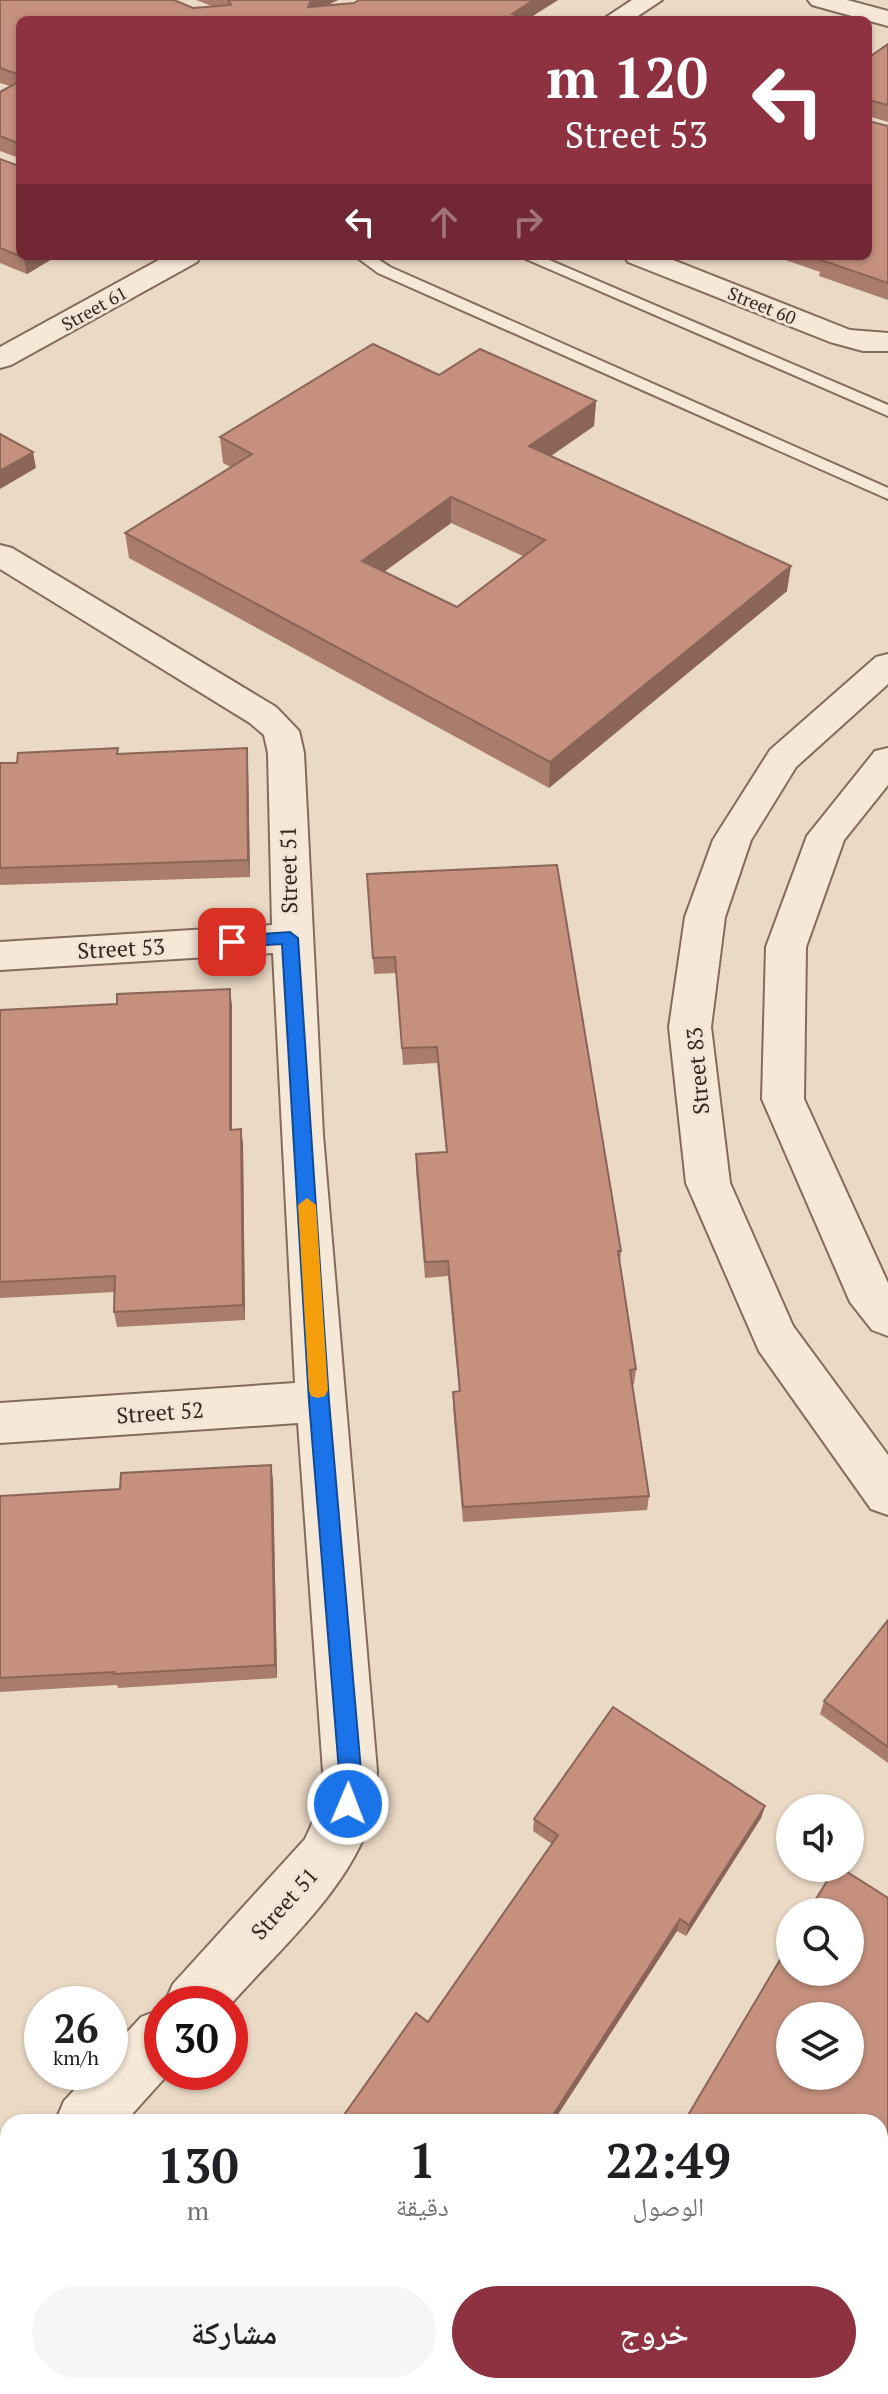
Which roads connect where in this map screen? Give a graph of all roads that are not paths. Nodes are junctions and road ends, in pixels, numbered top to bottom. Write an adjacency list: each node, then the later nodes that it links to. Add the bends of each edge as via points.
1 (650, 0): 3 (street)
2 (820, 0): 4 (street)
3 (621, 16)
4 (888, 19)
5 (180, 260): 10 (street, Street 61)
6 (369, 260): 12 (lane)
7 (536, 260): 11 (lane)
8 (648, 260): 9 (street, Street 60, via 840,336)
9 (888, 342)
10 (0, 359)
11 (888, 411)
12 (858, 481): 13 (lane); 14 (lane)
13 (888, 485)
14 (888, 494)
15 (5, 563): 18 (street, Street 51, via 263,715 281,731 286,753)
16 (888, 665): 23 (street, Street 83, via 783,759 732,840 705,917 690,1027 708,1183 775,1337)
17 (888, 760): 20 (street, via 826,836 786,947 783,1099 866,1289)
18 (290, 938): 19 (street, Street 53); 21 (street, Street 51)
19 (0, 956)
20 (888, 1317)
21 (319, 1401): 22 (street, Street 52); 24 (street, Street 51, via 350,1771 348,1804 324,1858)
22 (0, 1423)
23 (888, 1494)
24 (209, 1986)
25 (144, 2058): 26 (street)
26 (92, 2114)

